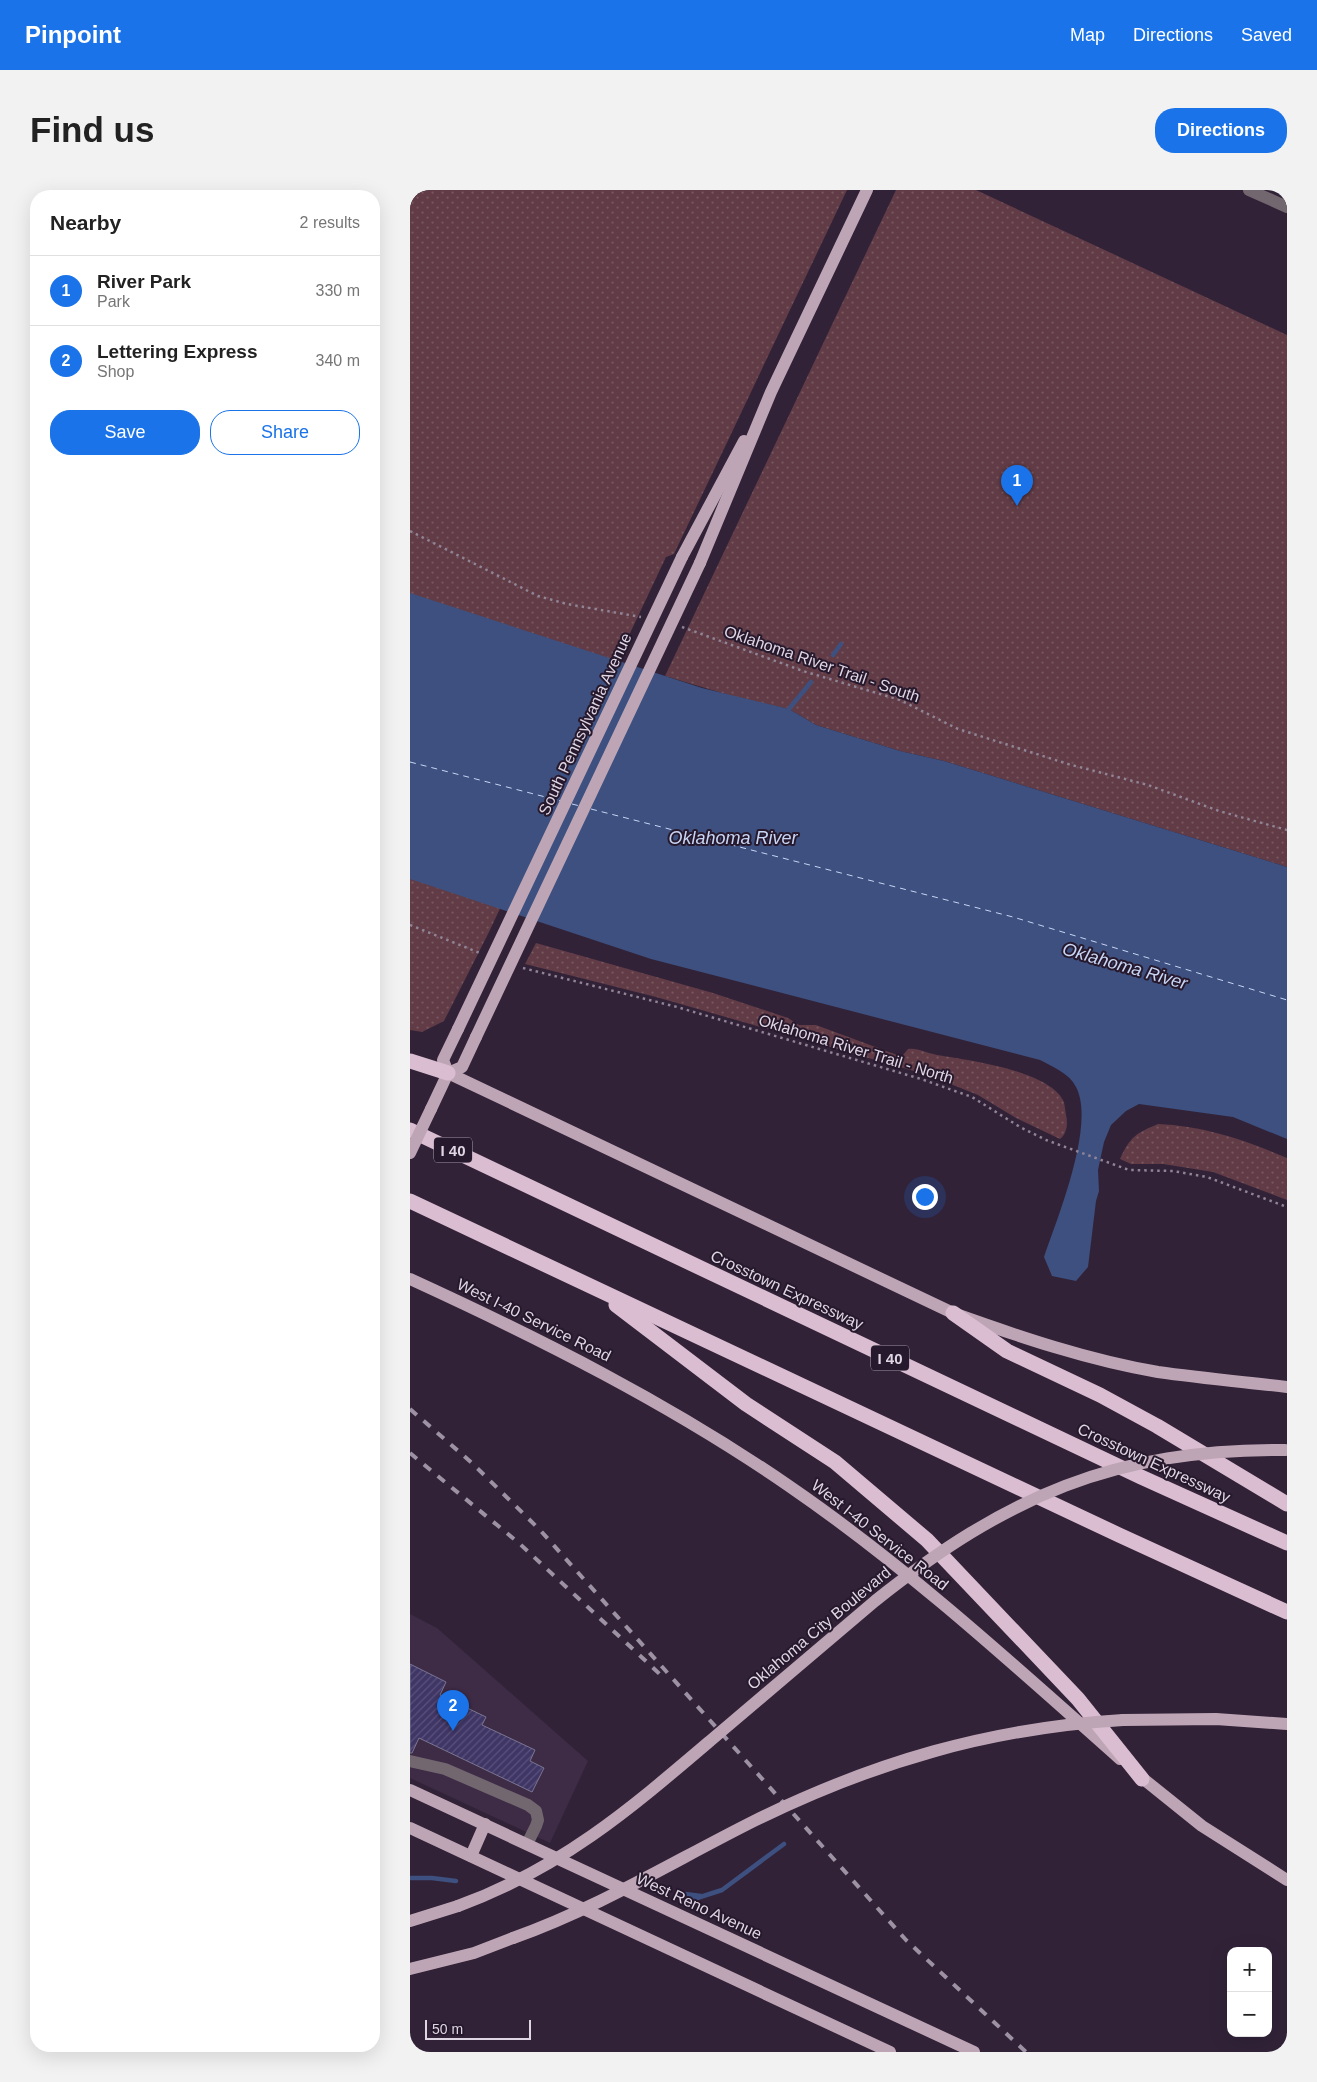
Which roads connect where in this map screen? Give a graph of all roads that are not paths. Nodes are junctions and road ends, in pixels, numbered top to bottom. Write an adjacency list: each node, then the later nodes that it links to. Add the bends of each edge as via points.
1 (867, 190): 4 (main road, South Pennsylvania Avenue)
2 (1249, 190): 3 (street)
3 (1287, 207)
4 (771, 392): 6 (main road, South Pennsylvania Avenue, bridge, via 700,563 462,1067); 6 (main road, South Pennsylvania Avenue, bridge, via 682,558 442,1060)
5 (410, 1062): 6 (highway)
6 (448, 1073): 8 (main road, South Pennsylvania Avenue, bridge); 12 (main road)
7 (410, 1130): 16 (highway, Crosstown Expressway / I 40, via 1141,1477)
8 (410, 1153)
9 (410, 1201): 11 (highway)
10 (410, 1278): 20 (main road, West I-40 Service Road, via 556,1347 629,1386 790,1486 895,1564)
11 (591, 1286): 17 (highway); 20 (highway, via 746,1404 834,1462 927,1540 1078,1699)
12 (953, 1313): 13 (main road, via 1012,1334 1158,1372); 15 (highway, via 1007,1351 1157,1426)
13 (1287, 1387)
14 (1286, 1450): 27 (main road, Oklahoma City Boulevard, bridge, via 1215,1451 1152,1460 1051,1490 984,1524 931,1558 882,1596 600,1832 500,1890)
15 (1287, 1504)
16 (1287, 1542)
17 (1287, 1612)
18 (1287, 1724): 28 (main road, bridge, via 1216,1718 1123,1720 1027,1730 904,1759 799,1800 580,1911 474,1953)
19 (410, 1760): 24 (street, via 445,1770 528,1805 536,1811 538,1820)
20 (1142, 1779): 26 (main road, West I-40 Service Road, via 1202,1826)
21 (410, 1790): 22 (main road, West Reno Avenue)
22 (486, 1824): 24 (main road, West Reno Avenue); 25 (main road)
23 (410, 1828): 25 (main road)
24 (527, 1844): 30 (main road, West Reno Avenue)
25 (471, 1856): 29 (main road)
26 (1287, 1880)
27 (410, 1921)
28 (410, 1970)
29 (890, 2052)
30 (974, 2052)

